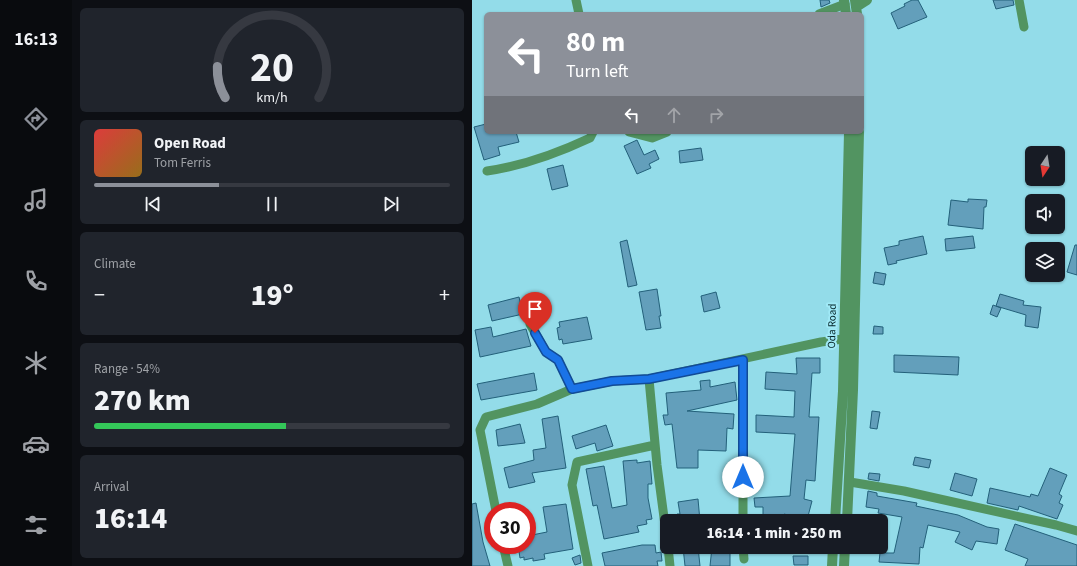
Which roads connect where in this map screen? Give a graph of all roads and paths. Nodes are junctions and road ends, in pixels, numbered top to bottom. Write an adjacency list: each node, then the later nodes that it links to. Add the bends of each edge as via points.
1 (576, 0): 6 (street)
2 (867, 0): 5 (street)
3 (1019, 0): 8 (street)
4 (845, 6): 7 (street)
5 (856, 7)
6 (579, 12)
7 (826, 12)
8 (1024, 27)
9 (592, 134): 14 (street, via 590,138 574,146 514,167)
10 (637, 134): 11 (street, via 652,138)
11 (662, 134)
12 (849, 134): 16 (street, Oda Road)
13 (859, 134): 21 (street, Oda Road)
14 (487, 171)
15 (530, 324): 19 (street, via 546,352 558,360)
16 (843, 339): 17 (street); 25 (street, Oda Road, via 843,391)
17 (743, 360): 18 (street); 24 (street)
18 (649, 379): 19 (street, via 612,381); 20 (street)
19 (572, 389): 22 (street, via 537,404 486,417 480,430)
20 (655, 445): 23 (street); 35 (street, via 577,462 572,485)
21 (850, 482): 26 (street, Oda Road); 27 (street, via 904,491)
22 (494, 502)
23 (664, 514)
24 (743, 514)
25 (835, 514)
26 (848, 514)
27 (1077, 531)
28 (505, 554): 34 (street)
29 (669, 554): 36 (street)
30 (744, 554): 33 (street)
31 (833, 554): 37 (street)
32 (845, 554): 38 (street)
33 (744, 559)
34 (508, 566)
35 (588, 566)
36 (670, 566)
37 (832, 566)
38 (844, 566)

